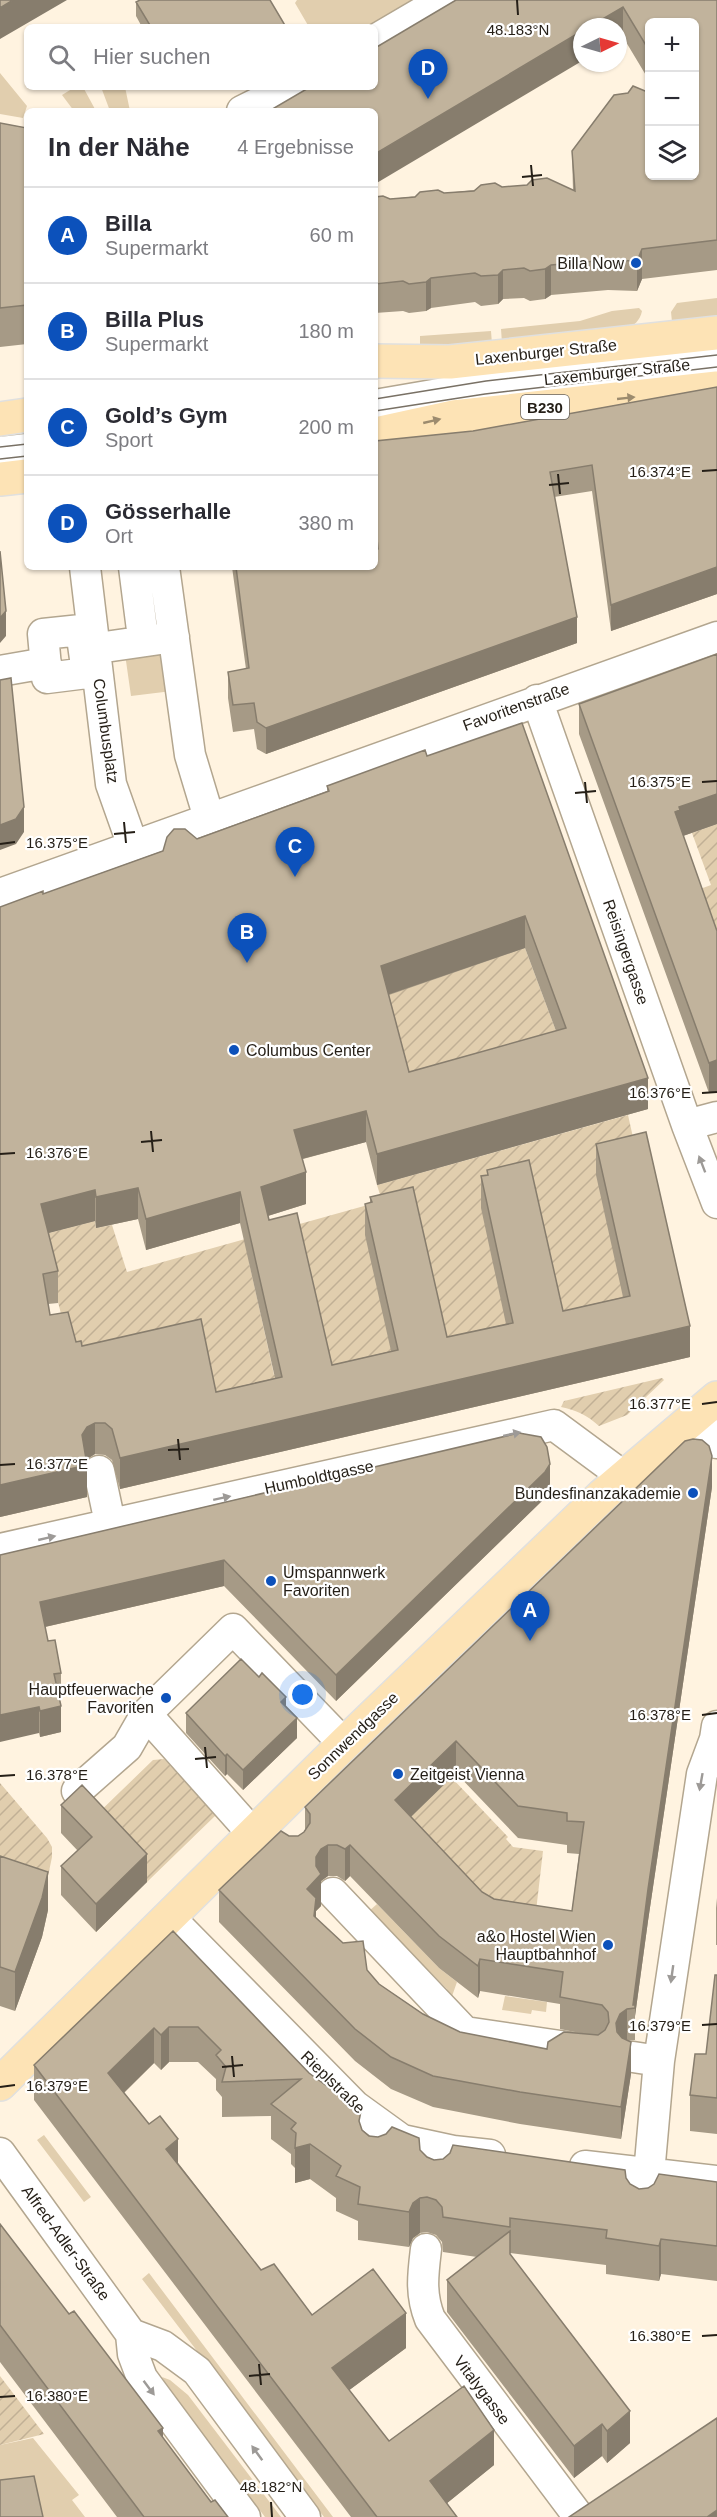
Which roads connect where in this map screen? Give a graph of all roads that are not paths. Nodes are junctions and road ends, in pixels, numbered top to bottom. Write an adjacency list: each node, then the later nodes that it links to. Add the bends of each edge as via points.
1 (443, 0): 2 (street)
2 (378, 38)
3 (284, 90): 4 (street)
4 (248, 108)
5 (717, 333): 7 (main road, Laxenburger Straße, via 459,362)
6 (717, 360): 9 (street, Laxemburger Straße, via 468,389)
7 (378, 361)
8 (717, 388): 12 (main road, B230, one-way to 8, via 453,417)
9 (378, 404)
10 (24, 415): 11 (main road)
11 (0, 419)
12 (378, 433)
13 (24, 449): 14 (street)
14 (0, 452)
15 (24, 476): 16 (main road)
16 (0, 479)
17 (85, 570): 23 (street, Columbusplatz)
18 (134, 570): 20 (street)
19 (164, 570): 21 (street)
20 (142, 630)
21 (174, 637): 23 (street); 26 (street, via 190,755)
22 (717, 637): 25 (street, Favoritenstraße)
23 (90, 650): 24 (street, Columbusplatz, via 81,630 43,634 46,663); 27 (street, Columbusplatz, via 111,784)
24 (4, 670)
25 (537, 700): 26 (street, Favoritenstraße); 30 (street, Reisingergasse)
26 (209, 818): 27 (street)
27 (133, 846): 28 (street)
28 (0, 894)
29 (717, 1116): 30 (street)
30 (687, 1125): 31 (street, Reisingergasse, one-way to 30)
31 (717, 1203)
32 (705, 1408): 33 (street); 35 (main road, Sonnwendgasse)
33 (717, 1443)
34 (99, 1470): 36 (street)
35 (623, 1476): 36 (street, Humboldtgasse, one-way to 35, via 554,1425); 40 (main road, Sonnwendgasse)
36 (110, 1523): 37 (street, Humboldtgasse, one-way to 36)
37 (0, 1549)
38 (146, 1714): 40 (street, via 233,1629); 41 (street, via 127,1746); 42 (street)
39 (717, 1726): 51 (street, one-way to 51, via 702,1774 646,2059)
40 (344, 1744): 42 (main road, Sonnwendgasse)
41 (77, 1791)
42 (267, 1832): 44 (main road, Sonnwendgasse)
43 (333, 1893): 45 (street, via 465,2032)
44 (170, 1918): 46 (main road, Sonnwendgasse); 47 (street, Rieplstraße, via 355,2106 382,2142 402,2140)
45 (591, 2051)
46 (0, 2084)
47 (438, 2148): 49 (street, Rieplstraße); 52 (street)
48 (0, 2153): 56 (street, Alfred-Adler-Straße)
49 (522, 2159)
50 (557, 2163): 51 (street)
51 (649, 2174): 53 (street); 54 (street)
52 (436, 2178)
53 (717, 2181)
54 (642, 2207)
55 (426, 2249): 59 (street, Vitalygasse, via 422,2285 429,2319)
56 (131, 2334): 57 (street, Alfred-Adler-Straße, one-way to 57, via 141,2378); 58 (street, one-way to 56, via 197,2372 163,2346)
57 (245, 2517)
58 (305, 2517)
59 (579, 2517)

